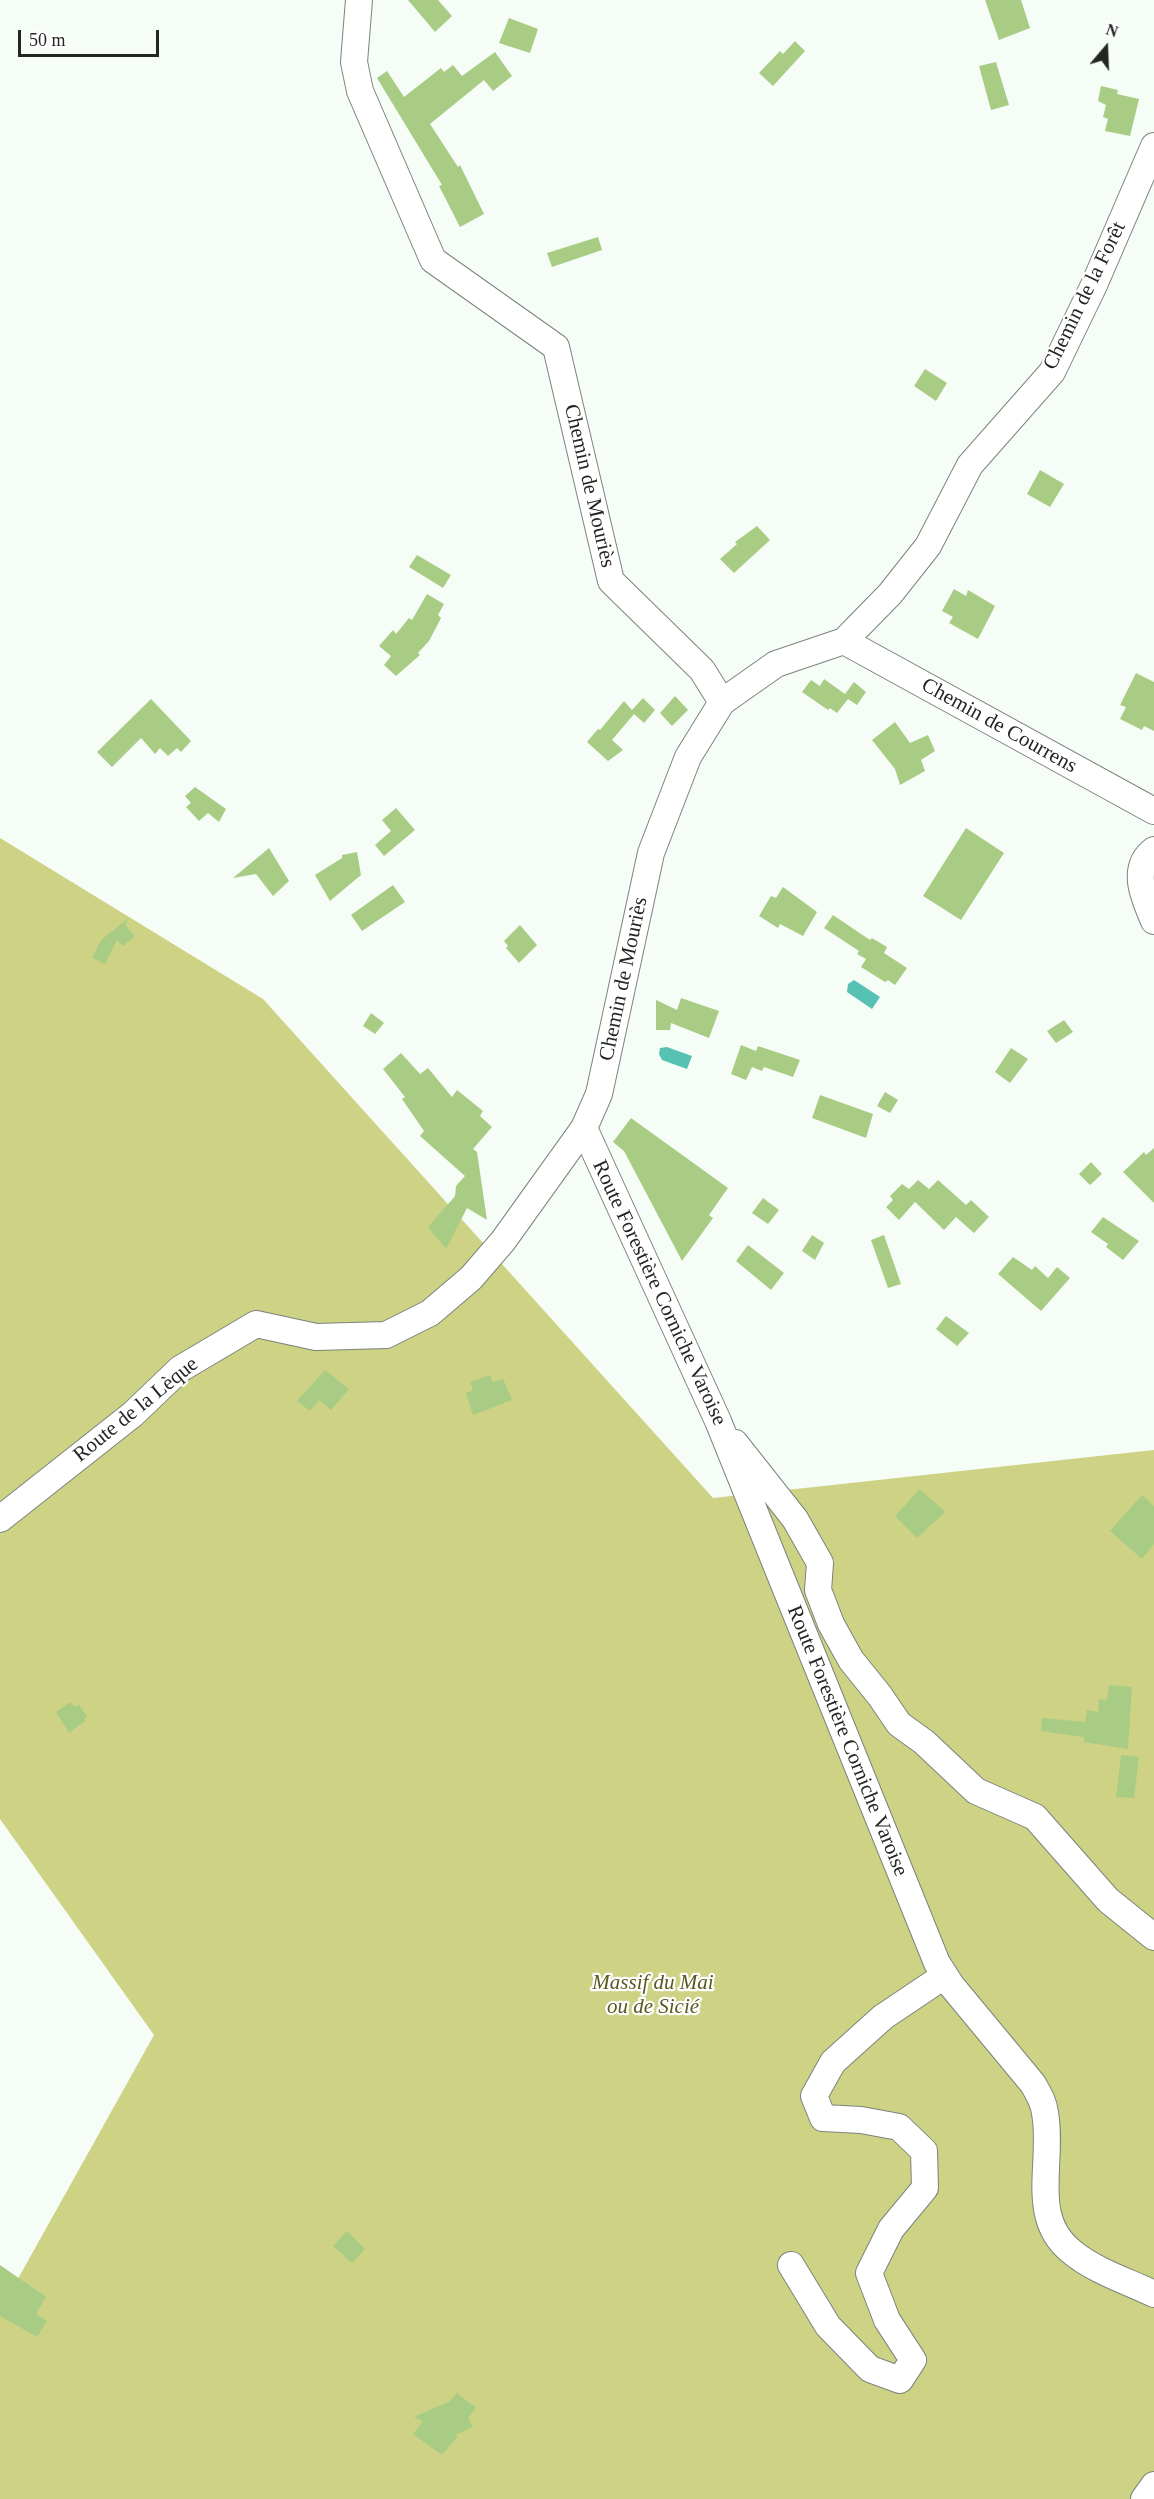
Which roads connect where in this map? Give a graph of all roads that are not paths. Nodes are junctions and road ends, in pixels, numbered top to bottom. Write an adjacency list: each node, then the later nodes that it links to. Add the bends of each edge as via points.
1 (359, 0): 4 (street, Chemin de Mouriès, via 354,62 360,91 433,260 556,347 611,580 702,670)
2 (1154, 146): 3 (street, Chemin de la Forêt, via 1052,372 970,465 928,546 890,594)
3 (844, 641): 4 (street, Chemin de la Forêt, via 776,664); 5 (street, Chemin de Courrens)
4 (722, 702): 8 (street, Chemin de Mouriès, via 688,758 651,853 605,1070)
5 (1154, 810)
6 (1154, 849): 7 (street, via 1140,880)
7 (1154, 921)
8 (584, 1128): 9 (street, Route Forestière Corniche Varoise); 10 (street, Route de la Lèque, via 503,1240 471,1278 430,1313 386,1335 316,1337 256,1324 180,1369 133,1414)
9 (718, 1420): 11 (street, via 795,1519 820,1563 818,1590 831,1624 851,1660 899,1724 976,1791 1035,1817 1108,1900); 12 (street, Route Forestière Corniche Varoise)
10 (0, 1519)
11 (1154, 1937)
12 (944, 1976): 13 (street, via 883,2017 833,2062 814,2096 823,2118 899,2127 924,2151 926,2188 891,2229 869,2273 887,2320 913,2360 900,2380 870,2369 828,2326); 14 (street, Route Forestière Corniche Varoise, via 1041,2098 1048,2143 1045,2203 1051,2230 1081,2259)
13 (791, 2265)
14 (1154, 2294)
15 (1154, 2485): 16 (street)
16 (1144, 2499)

